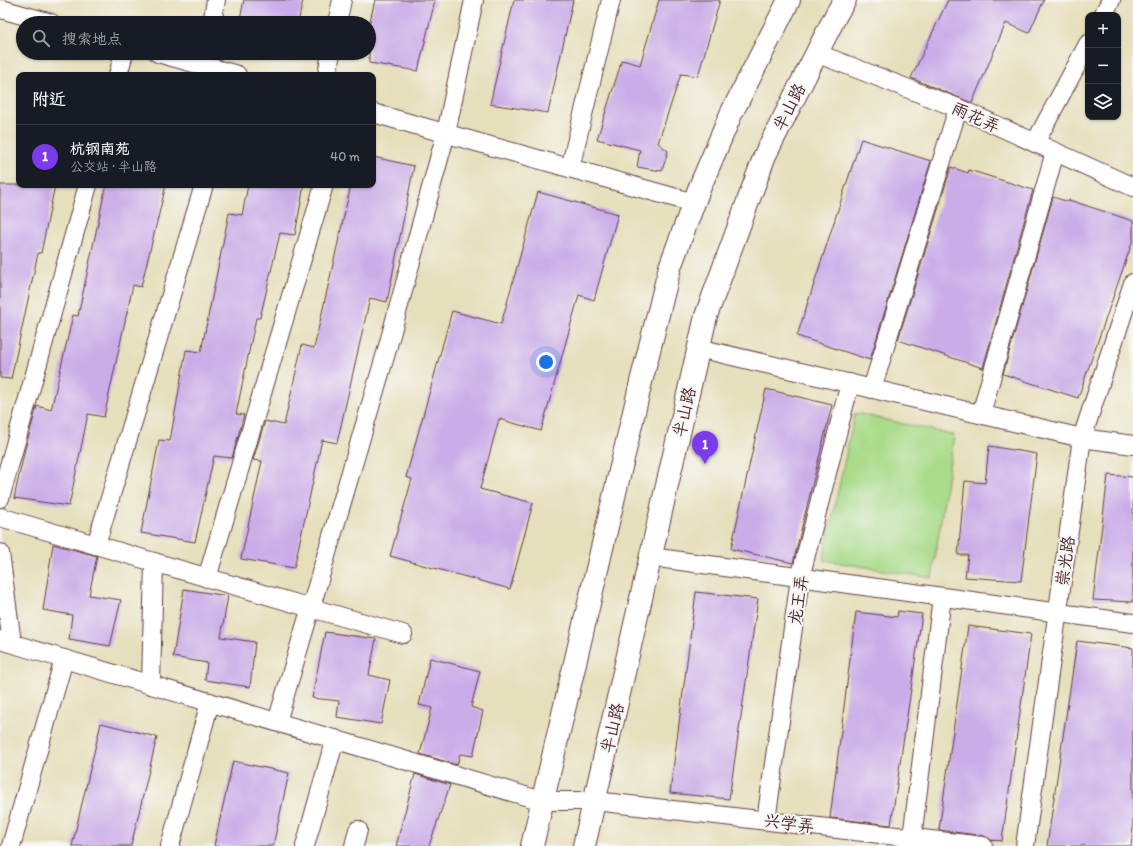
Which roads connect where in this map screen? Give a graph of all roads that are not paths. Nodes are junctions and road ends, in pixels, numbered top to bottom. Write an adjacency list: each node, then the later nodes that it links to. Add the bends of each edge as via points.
1 (216, 0): 11 (lane)
2 (342, 0): 12 (lane)
3 (474, 0): 23 (lane)
4 (611, 0): 26 (lane)
5 (789, 0): 31 (main road, via 731,114)
6 (845, 0): 14 (main road, 半山路)
7 (1111, 0): 9 (lane)
8 (2, 8): 10 (lane)
9 (1105, 12)
10 (28, 16)
11 (213, 16)
12 (339, 16)
13 (1086, 48): 24 (lane)
14 (816, 53): 21 (lane, 雨花弄); 33 (main road, 半山路, via 765,155 706,316)
15 (122, 60): 18 (lane)
16 (206, 60): 19 (lane)
17 (330, 60): 20 (lane)
18 (119, 72)
19 (231, 72)
20 (328, 72)
21 (958, 108): 24 (lane, 雨花弄); 35 (lane)
22 (376, 114): 23 (lane)
23 (446, 134): 26 (lane); 48 (lane, via 386,353)
24 (1035, 143): 25 (lane, 雨花弄)
25 (1055, 152): 27 (lane, 雨花弄); 36 (lane)
26 (570, 168): 31 (lane)
27 (1133, 187)
28 (87, 188): 39 (lane)
29 (203, 188): 41 (lane)
30 (323, 188): 45 (lane)
31 (694, 203): 58 (main road, via 670,267)
32 (1133, 283): 37 (lane, 崇光路)
33 (698, 348): 34 (lane); 43 (main road, 半山路)
34 (850, 383): 35 (lane); 46 (lane, 龙王弄)
35 (872, 389): 36 (lane)
36 (981, 414): 37 (lane)
37 (1082, 438): 38 (lane); 49 (lane, 崇光路)
38 (1133, 445)
39 (0, 498)
40 (0, 517): 41 (lane)
41 (96, 545): 44 (lane)
42 (0, 553): 52 (lane)
43 (651, 558): 46 (lane); 59 (main road, 半山路)
44 (154, 562): 45 (lane); 54 (lane)
45 (207, 578): 48 (lane)
46 (800, 578): 47 (lane); 60 (lane, 龙王弄)
47 (942, 597): 49 (lane); 61 (lane)
48 (311, 608): 51 (lane); 56 (lane)
49 (1058, 613): 50 (lane); 68 (lane, 崇光路)
50 (1133, 623)
51 (403, 634)
52 (6, 641): 53 (lane, 兴学弄)
53 (64, 659): 54 (lane, 兴学弄); 62 (lane)
54 (151, 684): 55 (lane, 兴学弄)
55 (210, 702): 56 (lane, 兴学弄); 63 (lane)
56 (277, 722): 57 (lane, 兴学弄)
57 (335, 739): 58 (lane, 兴学弄); 64 (lane)
58 (542, 801): 59 (lane, 兴学弄); 65 (main road)
59 (595, 801): 60 (lane, 兴学弄); 66 (main road, 半山路)
60 (766, 821): 61 (lane, 兴学弄)
61 (912, 838): 67 (lane, 兴学弄)
62 (11, 846)
63 (170, 846)
64 (305, 846)
65 (532, 846)
66 (584, 846)
67 (983, 846)
68 (1025, 846)

